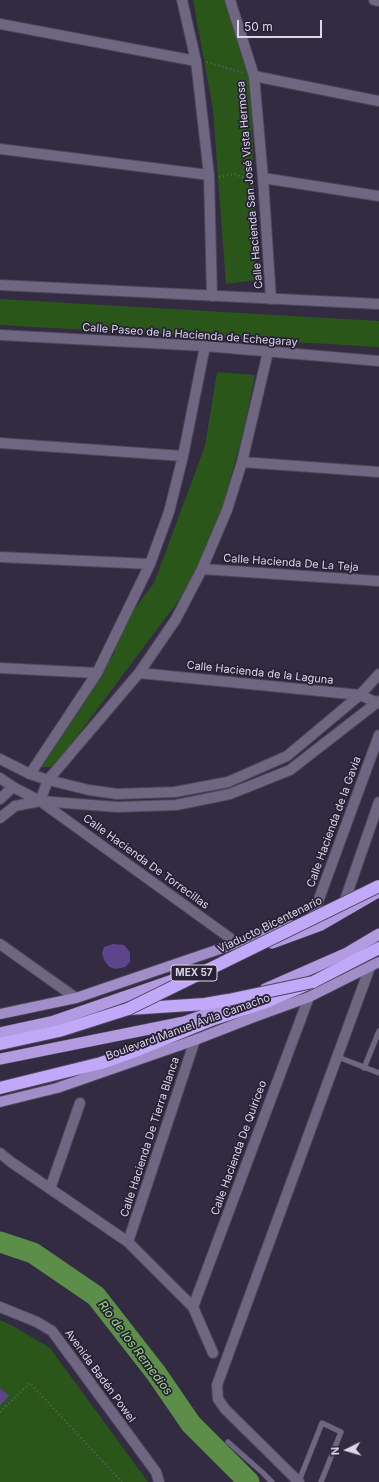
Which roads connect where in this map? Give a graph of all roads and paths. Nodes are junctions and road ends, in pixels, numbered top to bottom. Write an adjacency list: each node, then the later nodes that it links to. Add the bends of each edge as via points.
1 (182, 0): 6 (street)
2 (230, 0): 7 (street, Calle Hacienda San José Vista Hermosa)
3 (374, 0): 4 (street)
4 (379, 1)
5 (0, 24): 6 (street)
6 (196, 61): 7 (path, via 212,63); 10 (street)
7 (254, 76): 8 (street); 11 (street, Calle Hacienda San José Vista Hermosa)
8 (379, 101)
9 (0, 148): 10 (street)
10 (209, 175): 11 (path, via 221,178 235,174 253,181); 14 (street)
11 (263, 178): 12 (street); 15 (street, Calle Hacienda San José Vista Hermosa)
12 (379, 196)
13 (0, 285): 14 (street)
14 (212, 296): 15 (street)
15 (271, 299): 16 (street)
16 (379, 304)
17 (0, 335): 18 (street, Calle Paseo de la Hacienda de Echegaray)
18 (205, 346): 19 (street, Calle Paseo de la Hacienda de Echegaray); 22 (street)
19 (268, 352): 20 (street, Calle Paseo de la Hacienda de Echegaray); 23 (street)
20 (379, 361)
21 (0, 443): 22 (street)
22 (183, 456): 26 (street, via 169,512)
23 (242, 462): 24 (street); 27 (street, via 227,510)
24 (379, 472)
25 (0, 557): 26 (street)
26 (150, 564): 30 (street)
27 (202, 569): 28 (street, Calle Hacienda De La Teja); 31 (street, via 176,619)
28 (379, 581)
29 (0, 668): 30 (street)
30 (97, 673): 37 (street)
31 (139, 673): 33 (street, Calle Hacienda de la Laguna); 39 (street)
32 (379, 674): 33 (street)
33 (360, 695): 34 (street, Calle Hacienda de la Laguna); 39 (street, via 286,756 228,782 175,792 117,794)
34 (379, 703): 42 (street, via 290,770 230,794 176,805 117,807)
35 (379, 735): 49 (street, Calle Hacienda de la Gavia)
36 (1, 761): 37 (street)
37 (30, 774): 39 (street)
38 (0, 778): 40 (street)
39 (48, 780): 42 (street)
40 (13, 787): 41 (street); 42 (street)
41 (0, 799)
42 (40, 800): 44 (street, via 15,806); 52 (street, Calle Hacienda De Torrecillas)
43 (379, 802): 48 (street)
44 (0, 818)
45 (379, 880): 48 (main road)
46 (379, 886): 60 (highway, Viaducto Bicentenario, bridge)
47 (379, 892): 63 (highway, MEX 57, via 314,928 54,1021)
48 (345, 900): 49 (main road)
49 (312, 918): 52 (main road)
50 (379, 934): 67 (highway, Boulevard Manuel Ávila Camacho, via 340,956 224,1008 184,1022)
51 (379, 940): 57 (highway)
52 (237, 943): 59 (main road)
53 (0, 944): 59 (street)
54 (379, 948): 57 (highway)
55 (379, 962): 56 (main road, Boulevard Manuel Ávila Camacho)
56 (370, 967): 58 (main road, Boulevard Manuel Ávila Camacho); 66 (street)
57 (313, 979): 60 (highway, Viaducto Bicentenario, bridge, via 205,1004); 70 (highway, bridge, via 266,1002 214,1019 138,1050)
58 (309, 997): 64 (main road, Boulevard Manuel Ávila Camacho); 77 (street, Calle Hacienda De Quiriceo)
59 (76, 998): 61 (main road)
60 (128, 1009): 65 (highway, Viaducto Bicentenario, via 59,1031)
61 (0, 1014)
62 (379, 1031): 68 (lane)
63 (0, 1033)
64 (195, 1040): 71 (main road, Boulevard Manuel Ávila Camacho, via 57,1088); 75 (street, Calle Hacienda De Tierra Blanca)
65 (0, 1044)
66 (338, 1058): 68 (lane); 84 (street, via 217,1385 218,1398 225,1410)
67 (0, 1059)
68 (364, 1068): 69 (lane)
69 (379, 1073)
70 (0, 1088)
71 (0, 1102)
72 (80, 1103): 74 (street)
73 (0, 1153): 74 (street)
74 (50, 1189): 75 (street)
75 (128, 1242): 77 (street)
76 (0, 1307): 82 (street, Avenida Badén Powel, via 52,1331 156,1472)
77 (193, 1307): 78 (street)
78 (213, 1353)
79 (0, 1412): 81 (path, via 30,1383)
80 (228, 1442): 83 (lane)
81 (122, 1482)
82 (159, 1482)
83 (272, 1482)
84 (299, 1482): 85 (lane, via 322,1424 341,1432)
85 (321, 1482)

